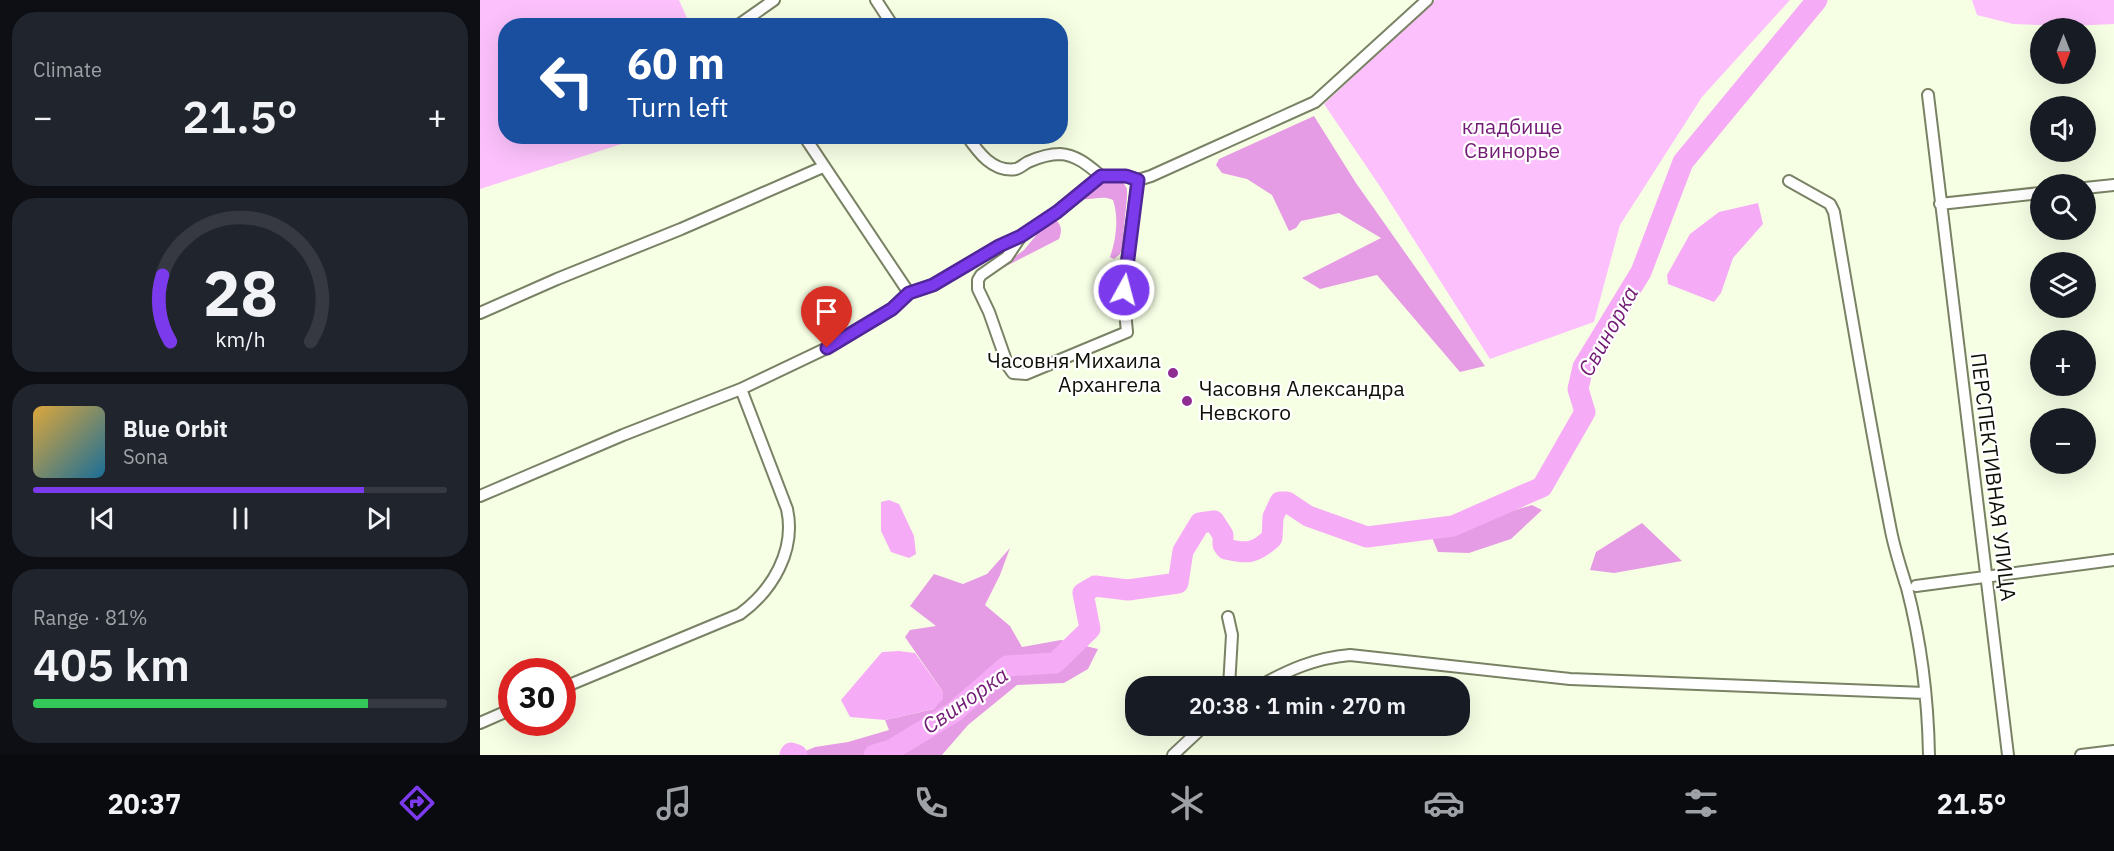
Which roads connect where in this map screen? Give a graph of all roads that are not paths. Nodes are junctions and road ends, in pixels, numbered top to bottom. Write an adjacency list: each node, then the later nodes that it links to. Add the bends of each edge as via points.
1 (774, 0): 4 (street)
2 (876, 0): 5 (street)
3 (1427, 0): 11 (street, via 1315,102)
4 (748, 18)
5 (888, 18)
6 (1928, 95): 16 (street, ПЕРСПЕКТИВНАЯ УЛИЦА)
7 (809, 144): 9 (street)
8 (972, 144): 10 (street, via 992,164 1005,168 1017,169 1059,154 1077,158)
9 (824, 167): 18 (street); 19 (street)
10 (1101, 176): 11 (street); 17 (street)
11 (1138, 180): 17 (street, via 1124,290 1127,332 1026,374 1013,372 1008,366 978,284 981,275 1006,257)
12 (1789, 181): 29 (street, via 1830,204 1834,212 1864,398 1896,557 1907,588)
13 (2114, 185): 14 (street)
14 (2096, 187)
15 (2030, 194): 16 (street)
16 (1940, 204): 23 (street, ПЕРСПЕКТИВНАЯ УЛИЦА)
17 (1021, 236): 18 (street, via 933,285)
18 (909, 293): 20 (street, via 892,309 827,348)
19 (480, 313)
20 (741, 389): 21 (street); 28 (street, via 790,524 786,551 776,574 760,597 740,614)
21 (480, 496)
22 (2114, 560): 23 (street)
23 (1986, 578): 24 (street); 36 (street, ПЕРСПЕКТИВНАЯ УЛИЦА)
24 (1916, 586)
25 (1228, 617): 26 (street, via 1232,635)
26 (1230, 676)
27 (1277, 676): 29 (street, via 1316,660 1350,656 1569,679)
28 (576, 682)
29 (1925, 693): 35 (street)
30 (498, 715): 31 (street)
31 (480, 723)
32 (1193, 736): 34 (street)
33 (2114, 751): 37 (street)
34 (1173, 755)
35 (1929, 755)
36 (2008, 755)
37 (2081, 755)

